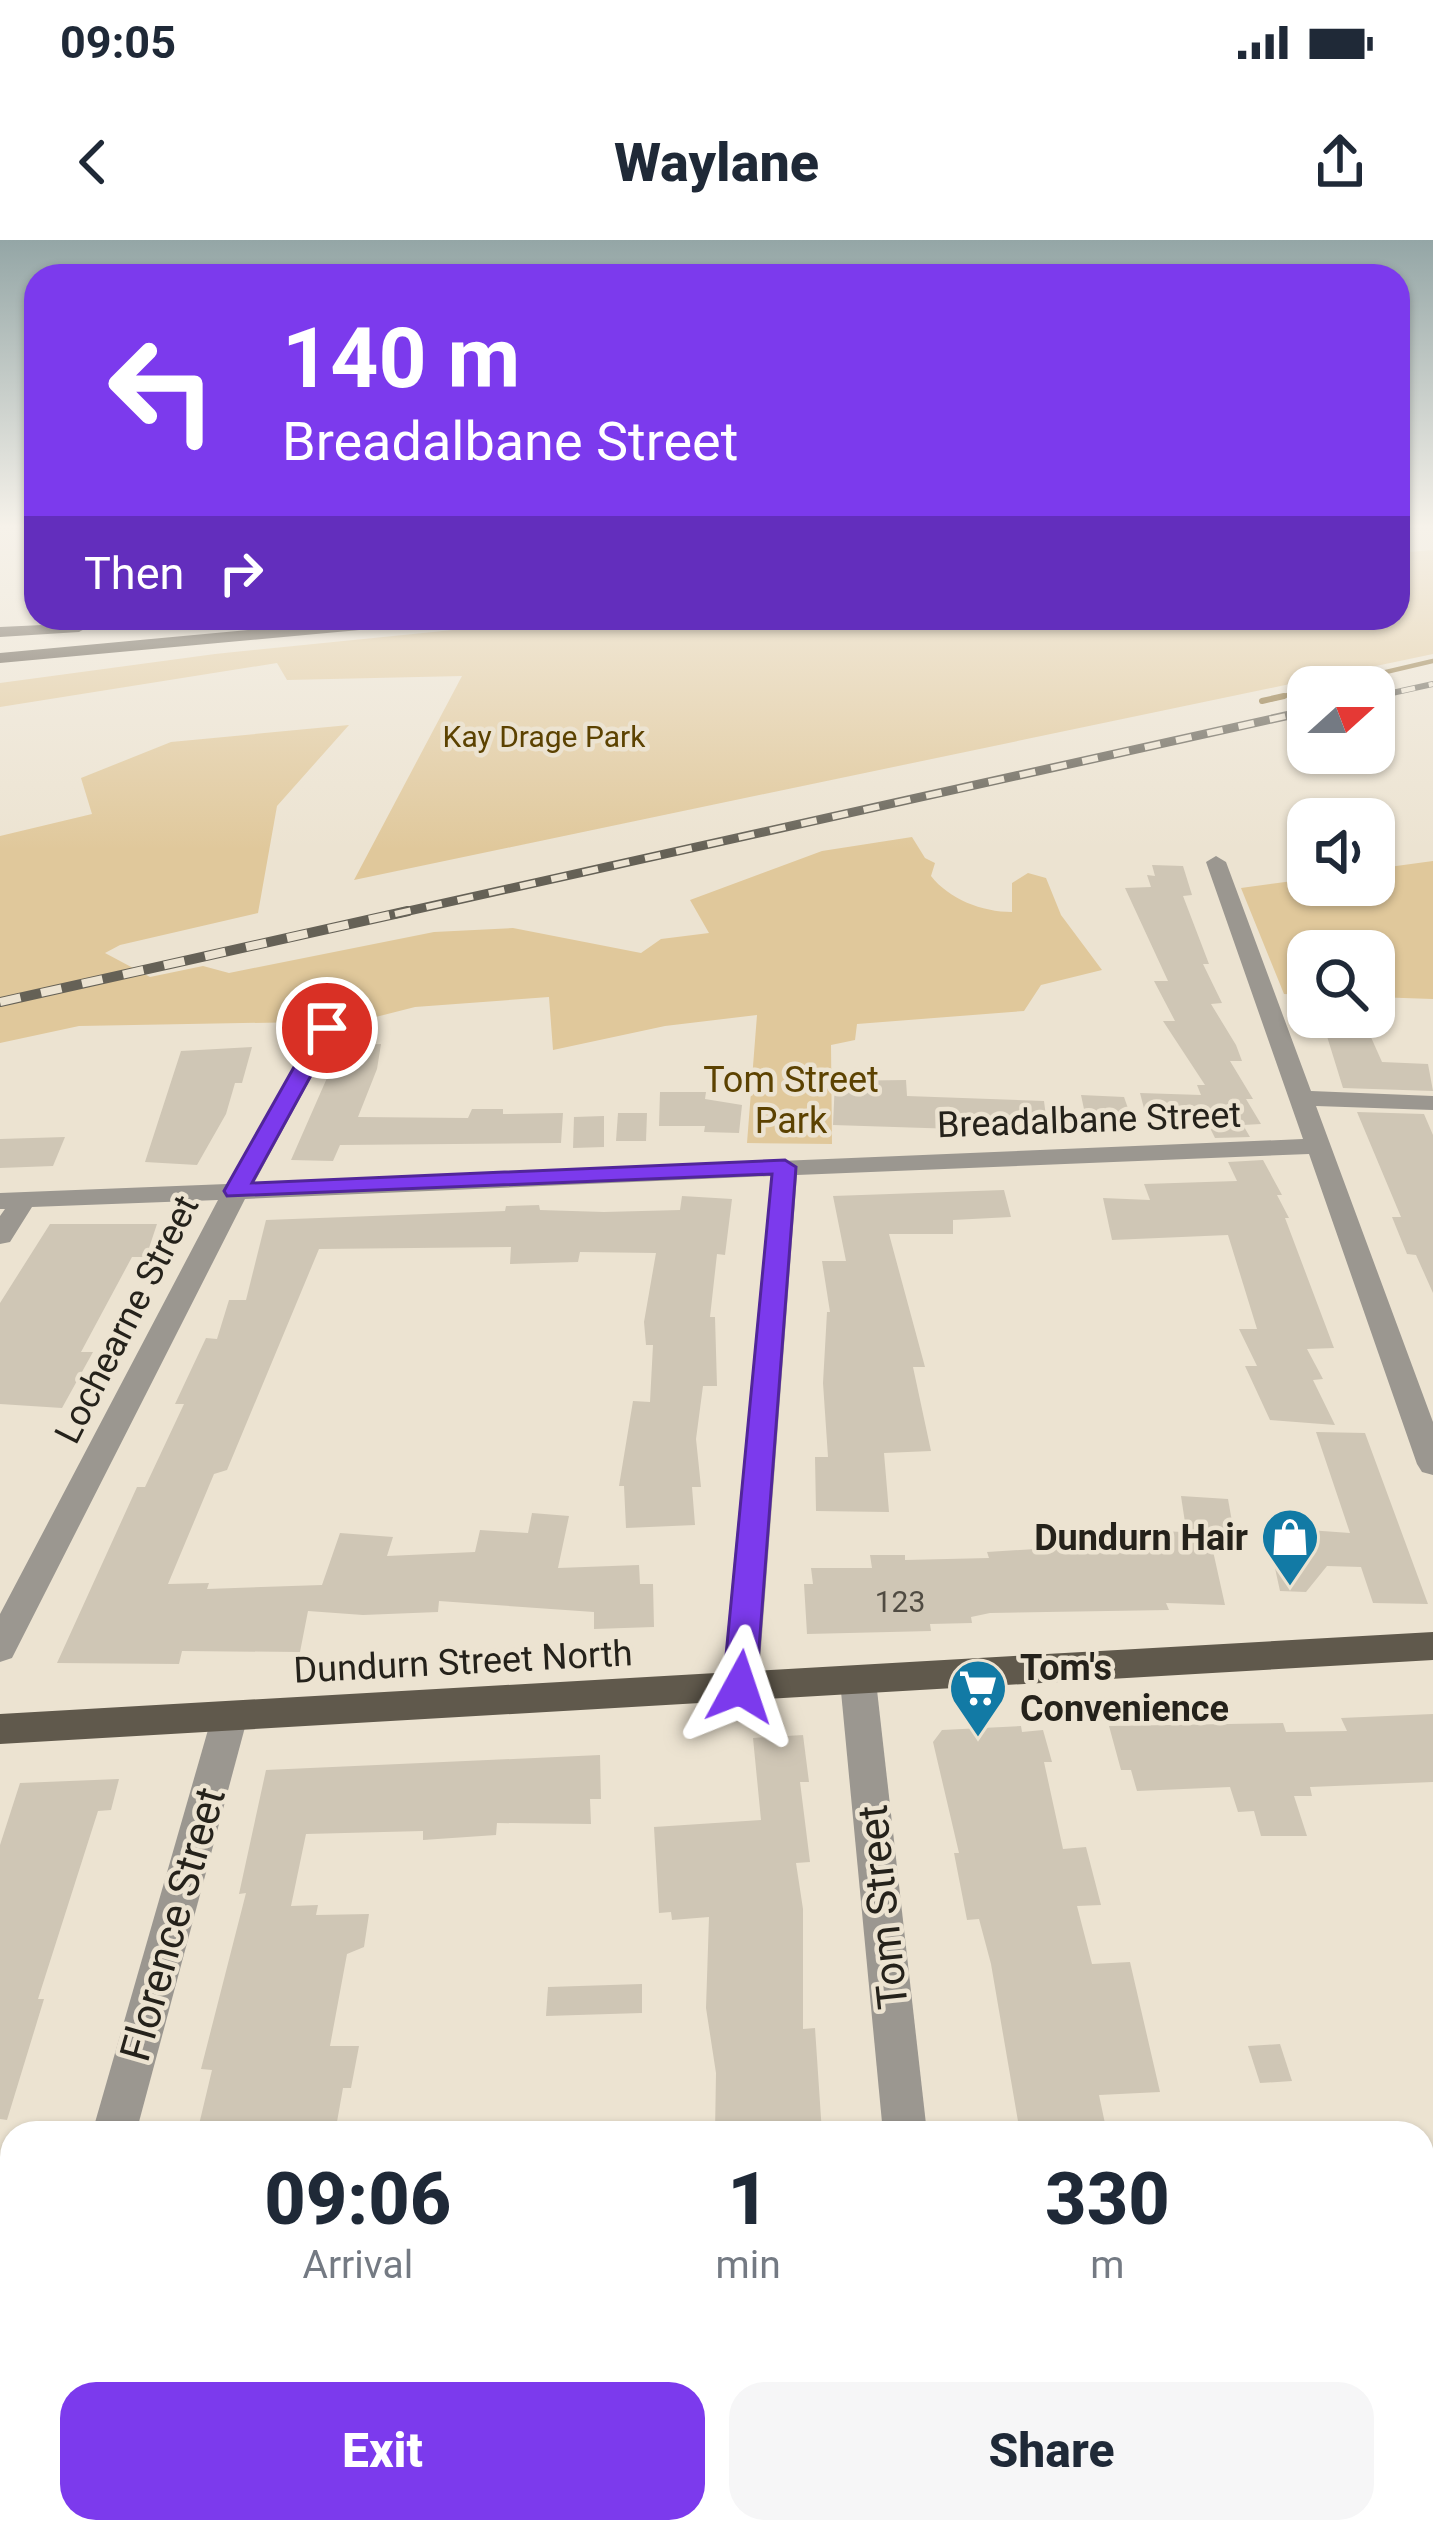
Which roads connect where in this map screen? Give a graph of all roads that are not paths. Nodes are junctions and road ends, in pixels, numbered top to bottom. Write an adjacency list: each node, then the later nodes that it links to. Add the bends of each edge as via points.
1 (250, 635): 3 (highway)
2 (278, 635): 4 (highway)
3 (0, 658)
4 (0, 671)
5 (1216, 862): 7 (street)
6 (327, 1028): 11 (street, Lochearne Street)
7 (1300, 1099): 8 (street); 9 (street)
8 (1433, 1102)
9 (1317, 1146): 10 (street, Breadalbane Street); 14 (street)
10 (785, 1167): 11 (street, Breadalbane Street); 18 (street)
11 (236, 1191): 12 (street, Breadalbane Street); 16 (street, Lochearne Street)
12 (12, 1200): 13 (street)
13 (0, 1236)
14 (1433, 1464)
15 (1433, 1646): 17 (main road, Dundurn Street North)
16 (0, 1648)
17 (858, 1681): 18 (main road, Dundurn Street North); 22 (street, Tom Street)
18 (740, 1687): 19 (main road, Dundurn Street North)
19 (230, 1716): 20 (main road, Dundurn Street North); 21 (street, Florence Street)
20 (0, 1729)
21 (117, 2121)
22 (904, 2121)

